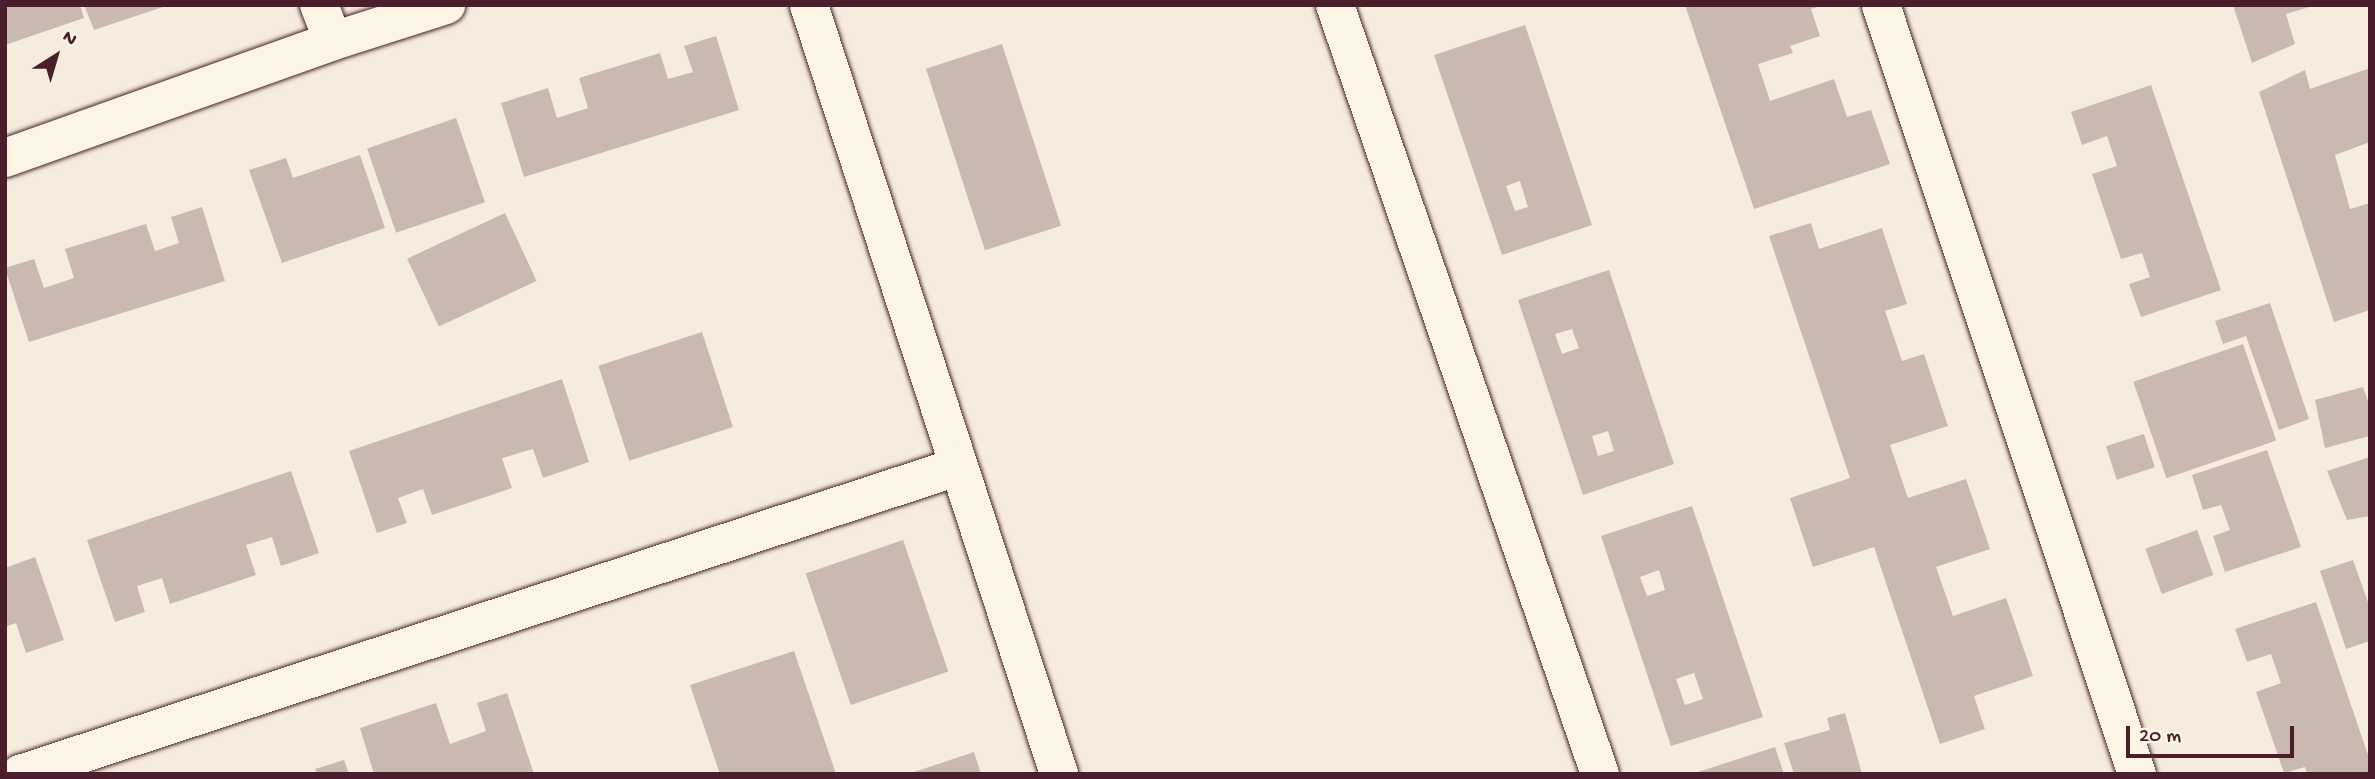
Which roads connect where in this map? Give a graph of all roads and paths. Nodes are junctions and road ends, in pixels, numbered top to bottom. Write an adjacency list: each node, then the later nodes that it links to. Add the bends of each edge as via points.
1 (319, 5): 6 (street)
2 (446, 5): 6 (street)
3 (809, 5): 8 (street)
4 (1335, 5): 11 (street)
5 (1881, 5): 12 (street)
6 (333, 41): 7 (street)
7 (5, 158)
8 (957, 467): 9 (street); 10 (street)
9 (20, 774)
10 (1059, 774)
11 (1600, 774)
12 (2137, 774)

